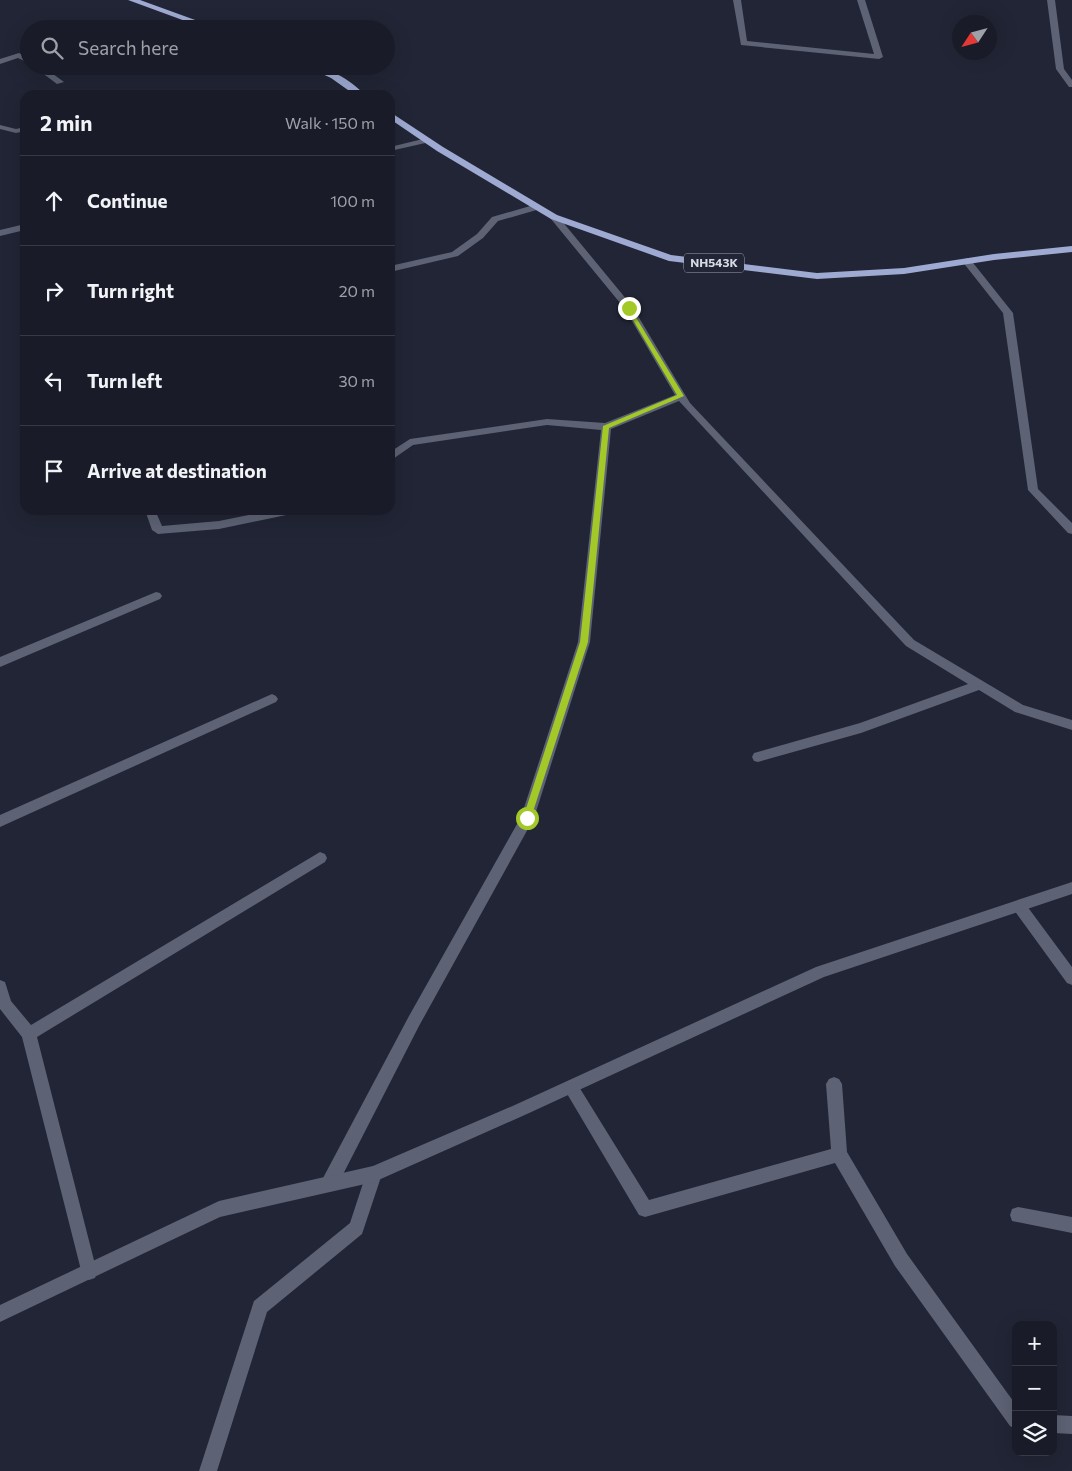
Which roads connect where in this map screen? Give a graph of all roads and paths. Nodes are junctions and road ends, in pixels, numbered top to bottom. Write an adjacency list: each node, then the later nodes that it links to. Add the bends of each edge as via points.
1 (132, 0): 5 (highway)
2 (737, 0): 3 (street, via 744,43 879,57)
3 (861, 0)
4 (1051, 0): 11 (street, via 1060,69)
5 (190, 20)
6 (20, 55): 7 (street)
7 (0, 62)
8 (50, 75): 10 (street)
9 (332, 75): 12 (highway)
10 (60, 82)
11 (1072, 86)
12 (354, 90)
13 (395, 118): 16 (highway, NH543K)
14 (0, 127): 15 (street)
15 (20, 130)
16 (427, 140): 17 (street); 18 (highway, NH543K)
17 (395, 148)
18 (537, 207): 19 (highway, NH543K); 24 (street, via 495,220 455,254)
19 (554, 217): 23 (highway, NH543K, via 669,258 817,276 904,271); 25 (street, via 629,308)
20 (20, 228): 21 (street)
21 (0, 233)
22 (1072, 249): 23 (highway, NH543K)
23 (967, 261): 30 (street, via 1008,314 1033,490)
24 (395, 268)
25 (680, 396): 26 (street); 33 (street, via 910,642)
26 (606, 426): 27 (street, via 547,422 410,442); 48 (street, via 584,642 527,818 414,1021)
27 (395, 453)
28 (152, 515): 29 (street, via 158,530 219,526)
29 (268, 515)
30 (1072, 530)
31 (156, 596): 32 (street)
32 (0, 662)
33 (980, 685): 35 (street, via 1018,709); 36 (street, via 861,728)
34 (272, 699): 37 (street)
35 (1072, 725)
36 (758, 757)
37 (0, 821)
38 (320, 858): 43 (street)
39 (1072, 888): 40 (street)
40 (1019, 906): 41 (street); 45 (street, via 821,972)
41 (1072, 978)
42 (0, 987): 43 (street, via 5,1004)
43 (29, 1034): 51 (street)
44 (834, 1084): 46 (street)
45 (571, 1087): 46 (street, via 645,1209); 47 (street)
46 (839, 1154): 53 (street, via 901,1260)
47 (374, 1174): 48 (street); 56 (street, via 356,1228 260,1307)
48 (329, 1184): 51 (street, via 219,1209)
49 (1018, 1214): 50 (street)
50 (1072, 1225)
51 (89, 1272): 52 (street)
52 (0, 1314)
53 (1012, 1414)
54 (1057, 1424): 55 (street)
55 (1072, 1425)
56 (208, 1471)

